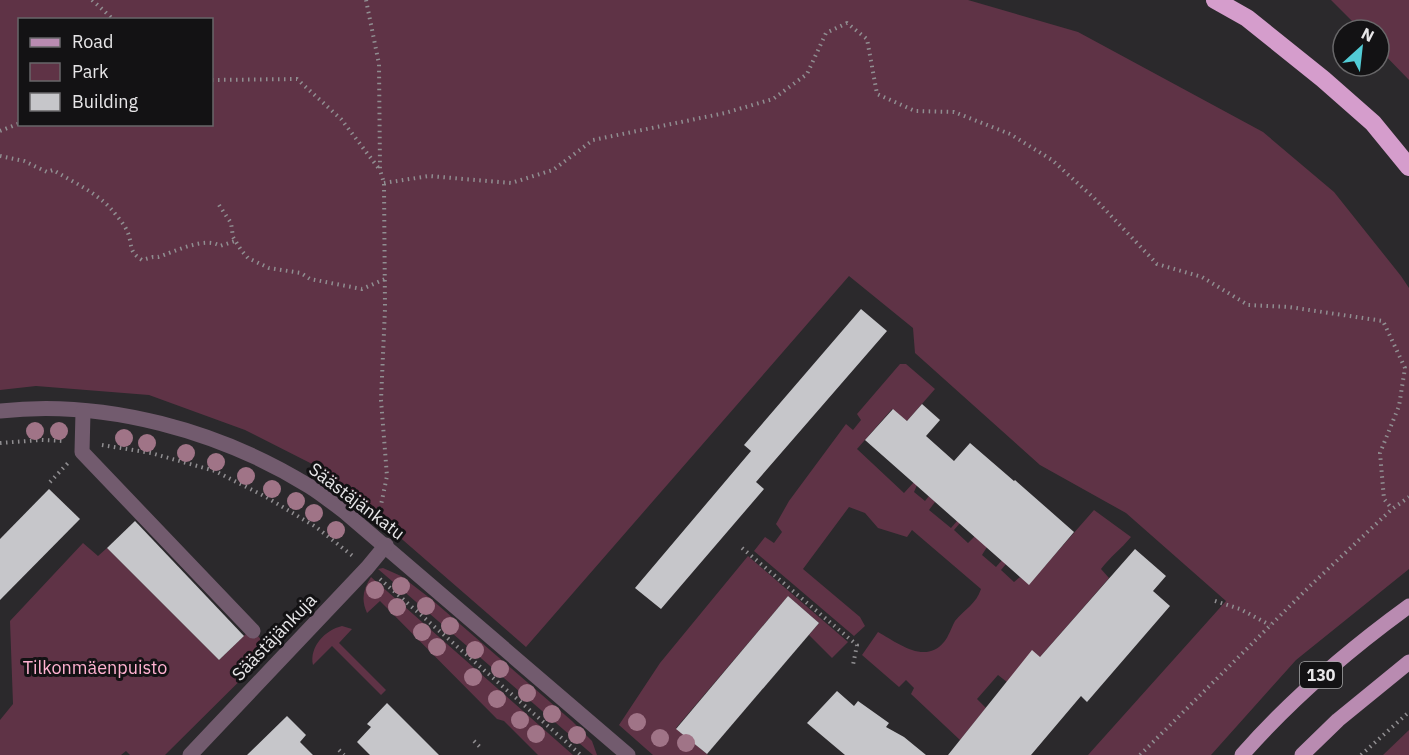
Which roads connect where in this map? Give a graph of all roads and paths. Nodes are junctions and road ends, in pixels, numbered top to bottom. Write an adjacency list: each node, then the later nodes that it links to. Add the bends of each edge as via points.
1 (92, 0): 4 (path)
2 (366, 0): 10 (path, via 379,64)
3 (1215, 0): 9 (highway, via 1247,18 1323,79 1373,123)
4 (112, 18)
5 (213, 80): 10 (path, via 297,79 341,120)
6 (18, 124): 7 (path)
7 (0, 131)
8 (0, 156): 13 (path, via 24,161 47,172 53,170 96,195 124,225 130,247 142,260 189,246 220,246)
9 (1409, 167)
10 (380, 170): 11 (path)
11 (384, 183): 14 (path); 22 (path, via 429,176 511,183 553,170 593,140 773,99 807,74 826,33 847,23 867,39 877,94 915,111 954,112 1010,134 1052,160 1157,264 1202,277 1248,305 1383,321 1405,368 1399,406 1380,453 1384,499)
12 (219, 205): 13 (path, via 231,223)
13 (235, 241): 14 (path, via 248,258 310,279 363,289)
14 (385, 279): 23 (path, via 381,400 387,476 381,505)
15 (0, 411): 16 (street, Säästäjänkatu, via 49,408)
16 (83, 412): 18 (street); 23 (street, Säästäjänkatu, via 159,424 228,446 310,487)
17 (0, 443): 18 (path, via 41,440)
18 (78, 452): 19 (path); 26 (path, via 151,453 214,471 316,527); 30 (street)
19 (50, 482)
20 (1409, 497): 21 (path)
21 (1407, 502): 22 (path)
22 (1392, 509): 29 (path)
23 (369, 532): 24 (street, Säästäjänkatu)
24 (386, 545): 26 (street, Säästäjänkuja); 37 (street, Säästäjänkatu)
25 (742, 548): 32 (path, via 857,645)
26 (367, 567): 38 (street, Säästäjänkuja); 40 (path)
27 (1215, 601): 29 (path)
28 (1409, 606): 42 (main road, 130, via 1330,666)
29 (1270, 625): 41 (path)
30 (253, 631)
31 (1409, 662): 43 (main road, 130)
32 (854, 665)
33 (1409, 712): 44 (path)
34 (474, 741): 35 (path)
35 (480, 747)
36 (339, 750): 39 (path)
37 (626, 754)
38 (190, 755)
39 (344, 755)
40 (581, 755)
41 (1140, 755)
42 (1242, 755)
43 (1302, 755)
44 (1361, 755)

